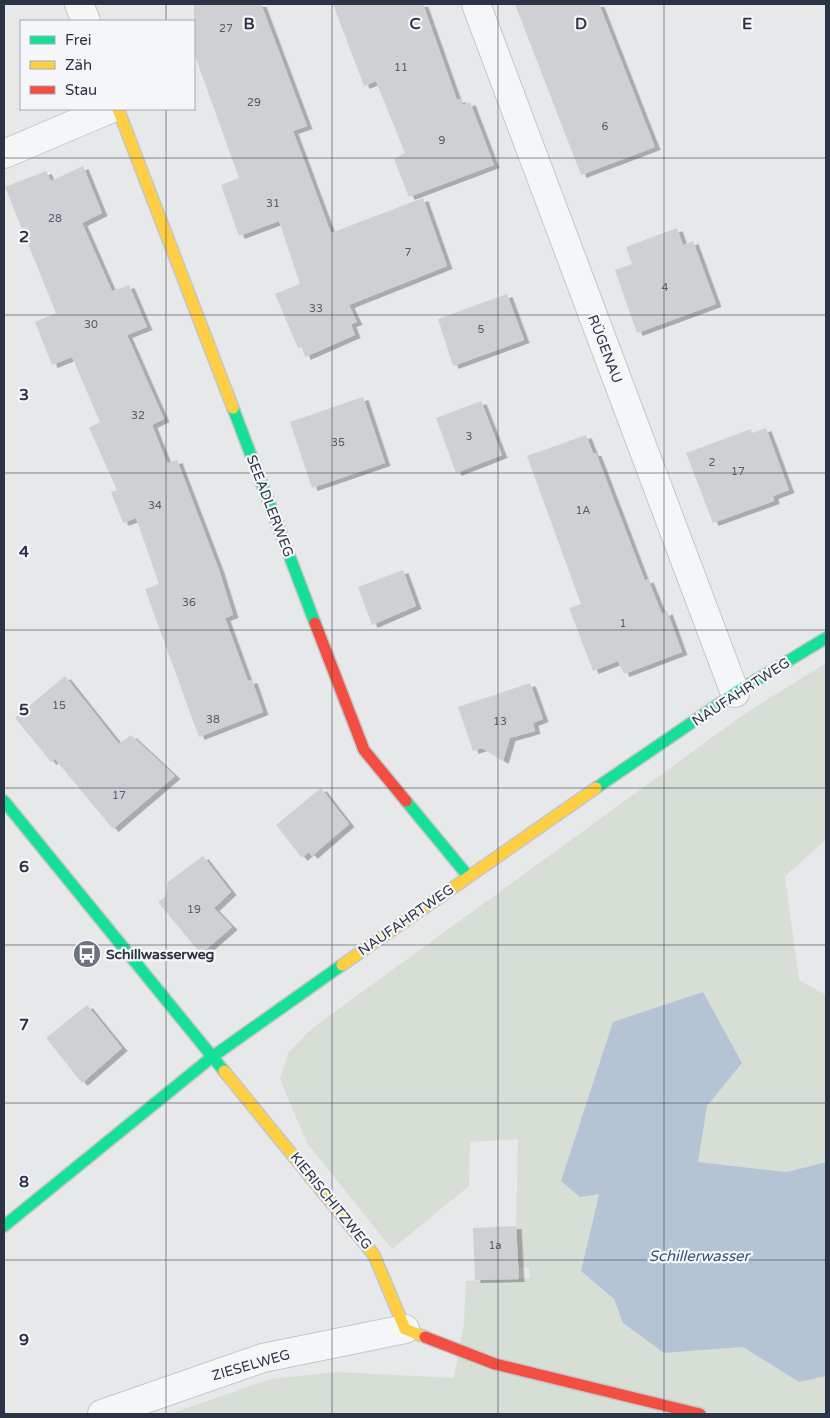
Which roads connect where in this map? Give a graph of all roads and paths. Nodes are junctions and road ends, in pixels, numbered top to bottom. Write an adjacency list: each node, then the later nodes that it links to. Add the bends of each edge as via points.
1 (79, 4): 3 (street)
2 (476, 4): 8 (street, RÜGENAU)
3 (86, 20)
4 (108, 110): 6 (street)
5 (118, 110): 10 (street, SEEADLERWEG, via 364,750)
6 (4, 154)
7 (826, 638): 8 (street, NAUFAHRTWEG)
8 (735, 693): 10 (street, NAUFAHRTWEG)
9 (4, 801): 11 (street)
10 (468, 876): 11 (street, NAUFAHRTWEG)
11 (212, 1056): 12 (street, NAUFAHRTWEG); 13 (street, KIERISCHITZWEG, via 374,1255)
12 (4, 1226)
13 (405, 1329): 14 (street, ZIESELWEG, via 263,1358); 15 (street, via 495,1364)
14 (102, 1414)
15 (700, 1414)

